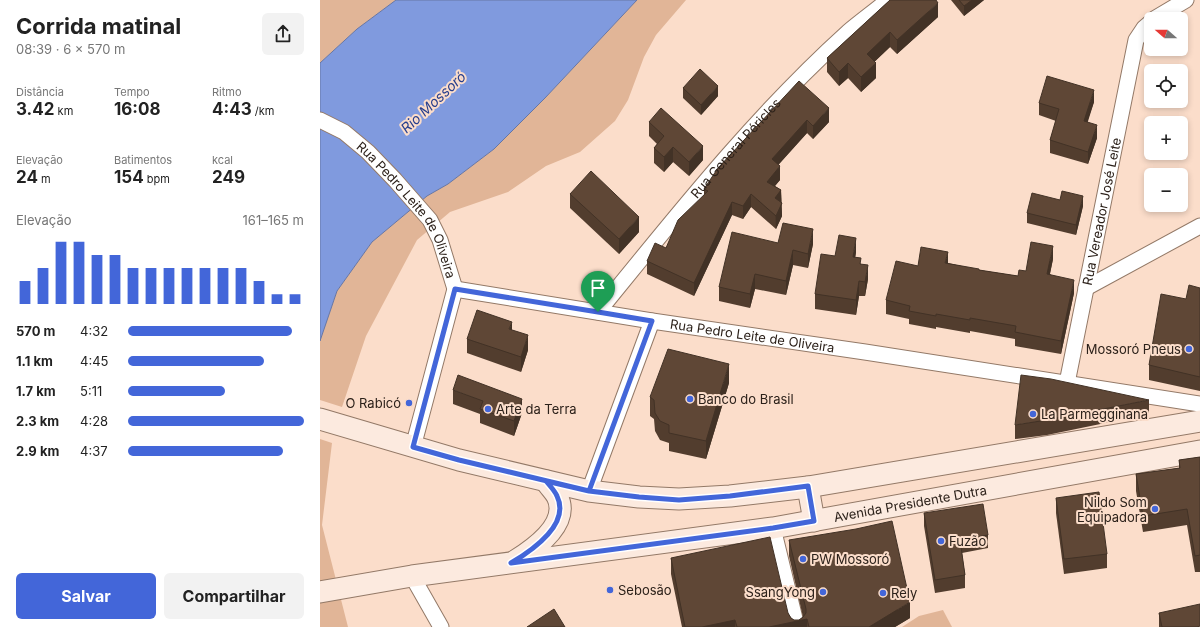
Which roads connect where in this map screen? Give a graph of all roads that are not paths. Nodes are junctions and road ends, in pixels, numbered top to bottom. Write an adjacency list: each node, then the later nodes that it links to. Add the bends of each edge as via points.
1 (888, 0): 9 (street, Rua General Péricles, via 849,31 788,91 712,174)
2 (1186, 0): 3 (street)
3 (1166, 12)
4 (1144, 28): 7 (street, Rua Vereador José Leite, via 1136,40)
5 (320, 120): 8 (street, Rua Pedro Leite de Oliveira, via 344,132 368,152 430,220 440,240)
6 (1200, 226): 7 (street)
7 (1086, 288): 11 (street, Rua Vereador José Leite)
8 (455, 289): 9 (street, Rua Pedro Leite de Oliveira); 15 (street)
9 (598, 312): 10 (street, Rua Pedro Leite de Oliveira)
10 (652, 321): 11 (street, Rua Pedro Leite de Oliveira); 19 (street)
11 (1067, 383): 12 (street, Rua Pedro Leite de Oliveira)
12 (1200, 404)
13 (320, 419): 15 (main road)
14 (1200, 421): 18 (main road)
15 (413, 447): 17 (main road)
16 (1200, 451): 20 (main road, Avenida Presidente Dutra)
17 (546, 481): 19 (main road); 22 (main road, via 557,497 560,508 556,522 544,540)
18 (808, 486): 19 (main road, via 679,500); 20 (main road)
19 (589, 491)
20 (814, 521): 21 (main road, Avenida Presidente Dutra)
21 (773, 528): 22 (main road, Avenida Presidente Dutra); 26 (street)
22 (511, 563): 23 (main road, Avenida Presidente Dutra)
23 (412, 576): 24 (main road, Avenida Presidente Dutra); 25 (street)
24 (320, 592)
25 (441, 627)
26 (797, 627)

